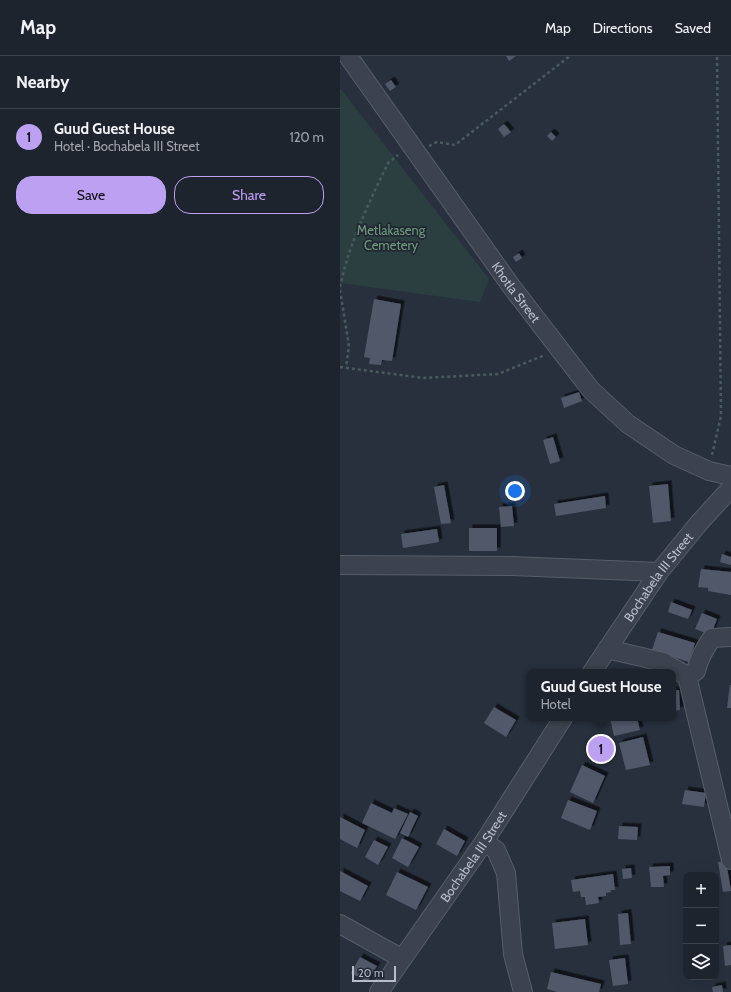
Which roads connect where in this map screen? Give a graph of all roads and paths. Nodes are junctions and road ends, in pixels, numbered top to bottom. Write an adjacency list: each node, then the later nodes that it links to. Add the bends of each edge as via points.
1 (348, 56): 4 (street, Khotla Street)
2 (570, 56): 4 (path, via 455,144 437,142)
3 (717, 56): 9 (path, via 721,416)
4 (413, 148): 5 (path, via 388,163 354,237); 6 (street, Khotla Street, via 511,286)
5 (340, 289): 8 (path, via 348,346)
6 (560, 349): 8 (path, via 498,374 422,378); 9 (street, Khotla Street, via 592,390 628,424 674,455)
7 (340, 366): 8 (path)
8 (346, 367)
9 (709, 471): 10 (street, Khotla Street)
10 (731, 476)
11 (731, 488): 13 (street, Bochabela III Street)
12 (340, 565): 13 (street, via 512,566)
13 (659, 572): 15 (street, Bochabela III Street)
14 (731, 637): 19 (street, via 712,638 698,659 696,671)
15 (607, 649): 16 (street, Bochabela III Street); 17 (street, via 663,662)
16 (594, 669)
17 (675, 669)
18 (676, 670): 19 (street)
19 (687, 676): 22 (street)
20 (561, 721): 21 (street, Bochabela III Street)
21 (484, 842): 24 (street, Bochabela III Street); 26 (street, via 496,850 506,873 512,954)
22 (731, 860)
23 (340, 924): 24 (street)
24 (401, 958): 25 (street, Bochabela III Street)
25 (378, 992)
26 (522, 992)

